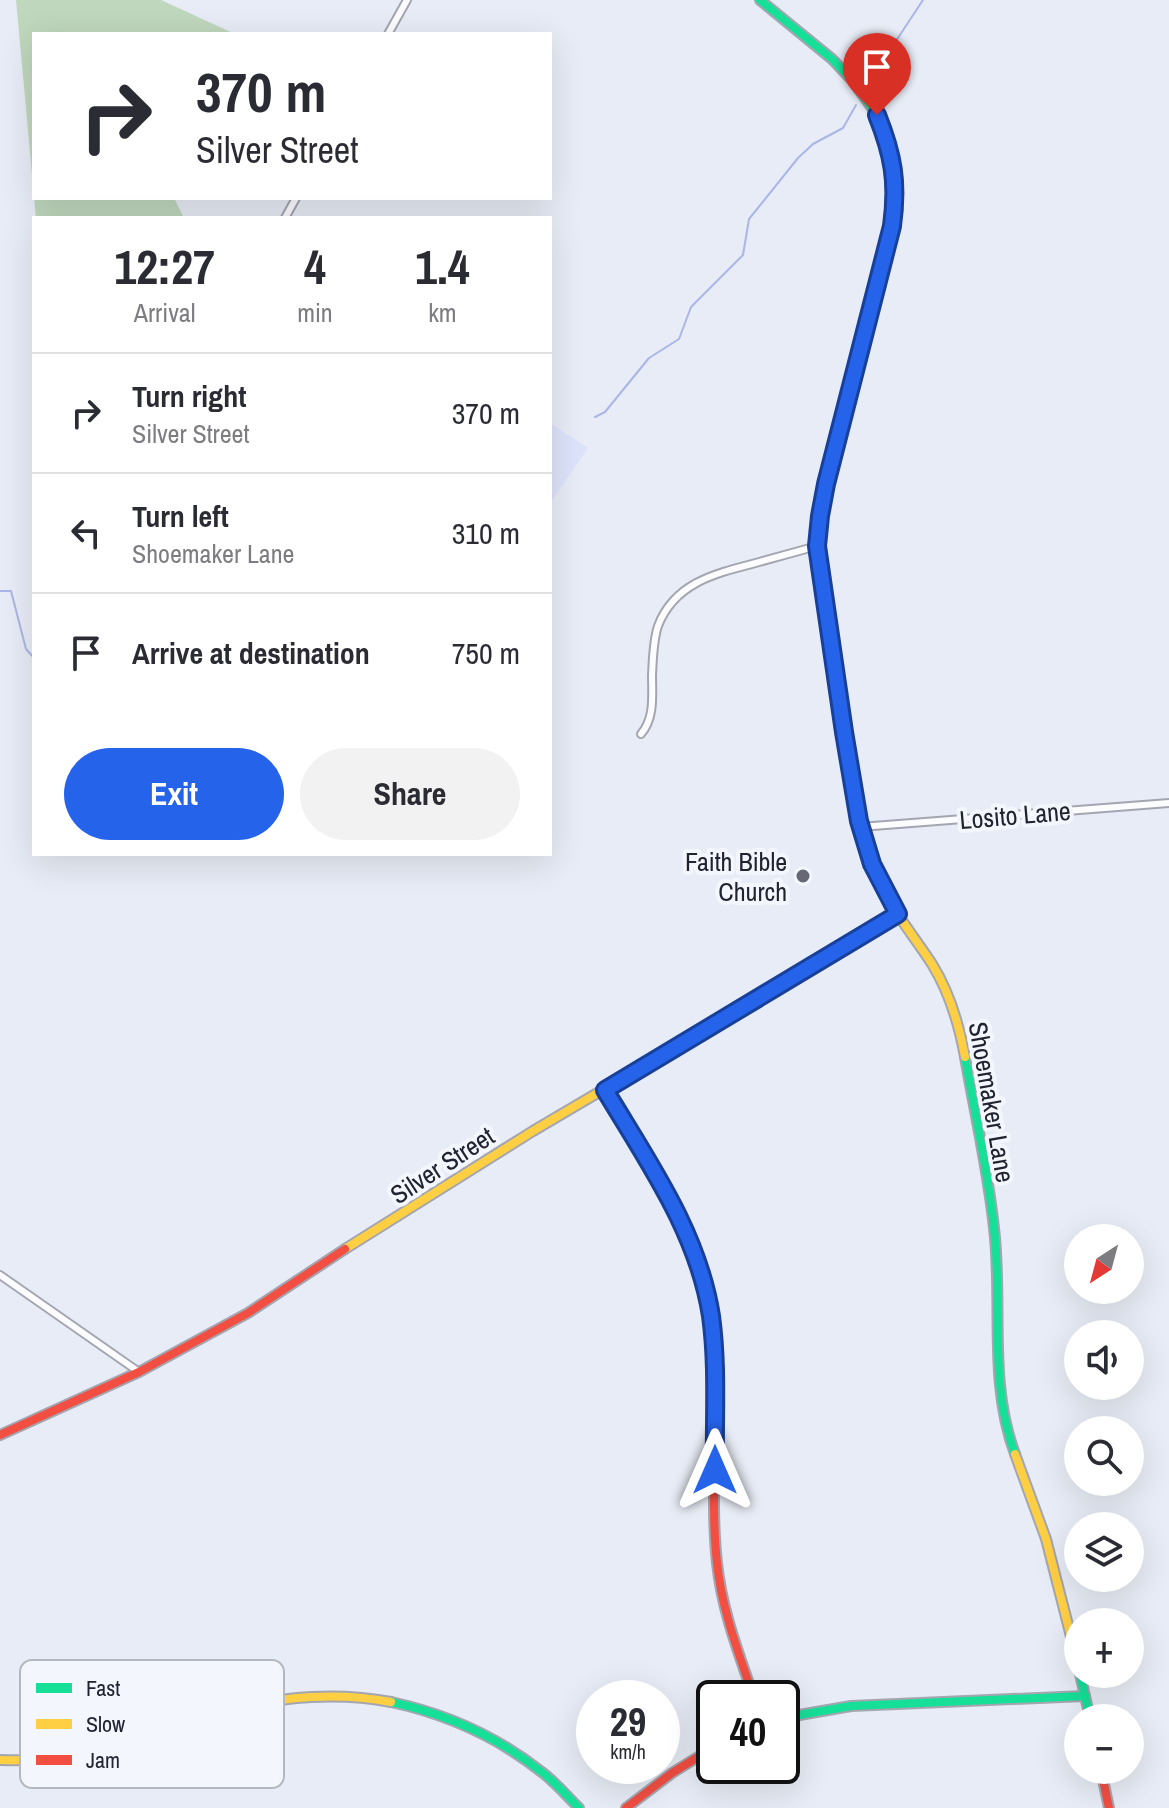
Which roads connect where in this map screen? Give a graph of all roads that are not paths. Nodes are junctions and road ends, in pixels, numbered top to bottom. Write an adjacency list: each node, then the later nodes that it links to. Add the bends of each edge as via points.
1 (407, 0): 3 (street)
2 (760, 0): 4 (street, Shoemaker Lane, via 859,88 879,120 895,174 892,226 826,484)
3 (389, 32)
4 (817, 546): 5 (street, via 712,575 678,596 657,630 651,713); 7 (street, Shoemaker Lane)
5 (641, 734)
6 (1169, 803): 7 (street, Losito Lane)
7 (860, 827): 8 (street, Shoemaker Lane)
8 (898, 914): 9 (street, Silver Street); 13 (street, Shoemaker Lane, via 945,988 960,1028 994,1227 1002,1407)
9 (605, 1090): 11 (street, Silver Street, via 248,1313); 14 (street, via 677,1211 705,1289 714,1349 719,1582)
10 (0, 1275): 11 (street)
11 (139, 1372): 12 (street, Silver Street)
12 (0, 1435)
13 (1064, 1609)
14 (747, 1680)
15 (1083, 1688): 16 (street)
16 (1085, 1696): 18 (street); 19 (street, via 851,1706)
17 (284, 1699): 22 (street, via 362,1697 450,1718 509,1747)
18 (1087, 1704)
19 (800, 1715)
20 (696, 1758): 23 (street)
21 (1104, 1784): 24 (street)
22 (579, 1808)
23 (626, 1808)
24 (1109, 1808)

